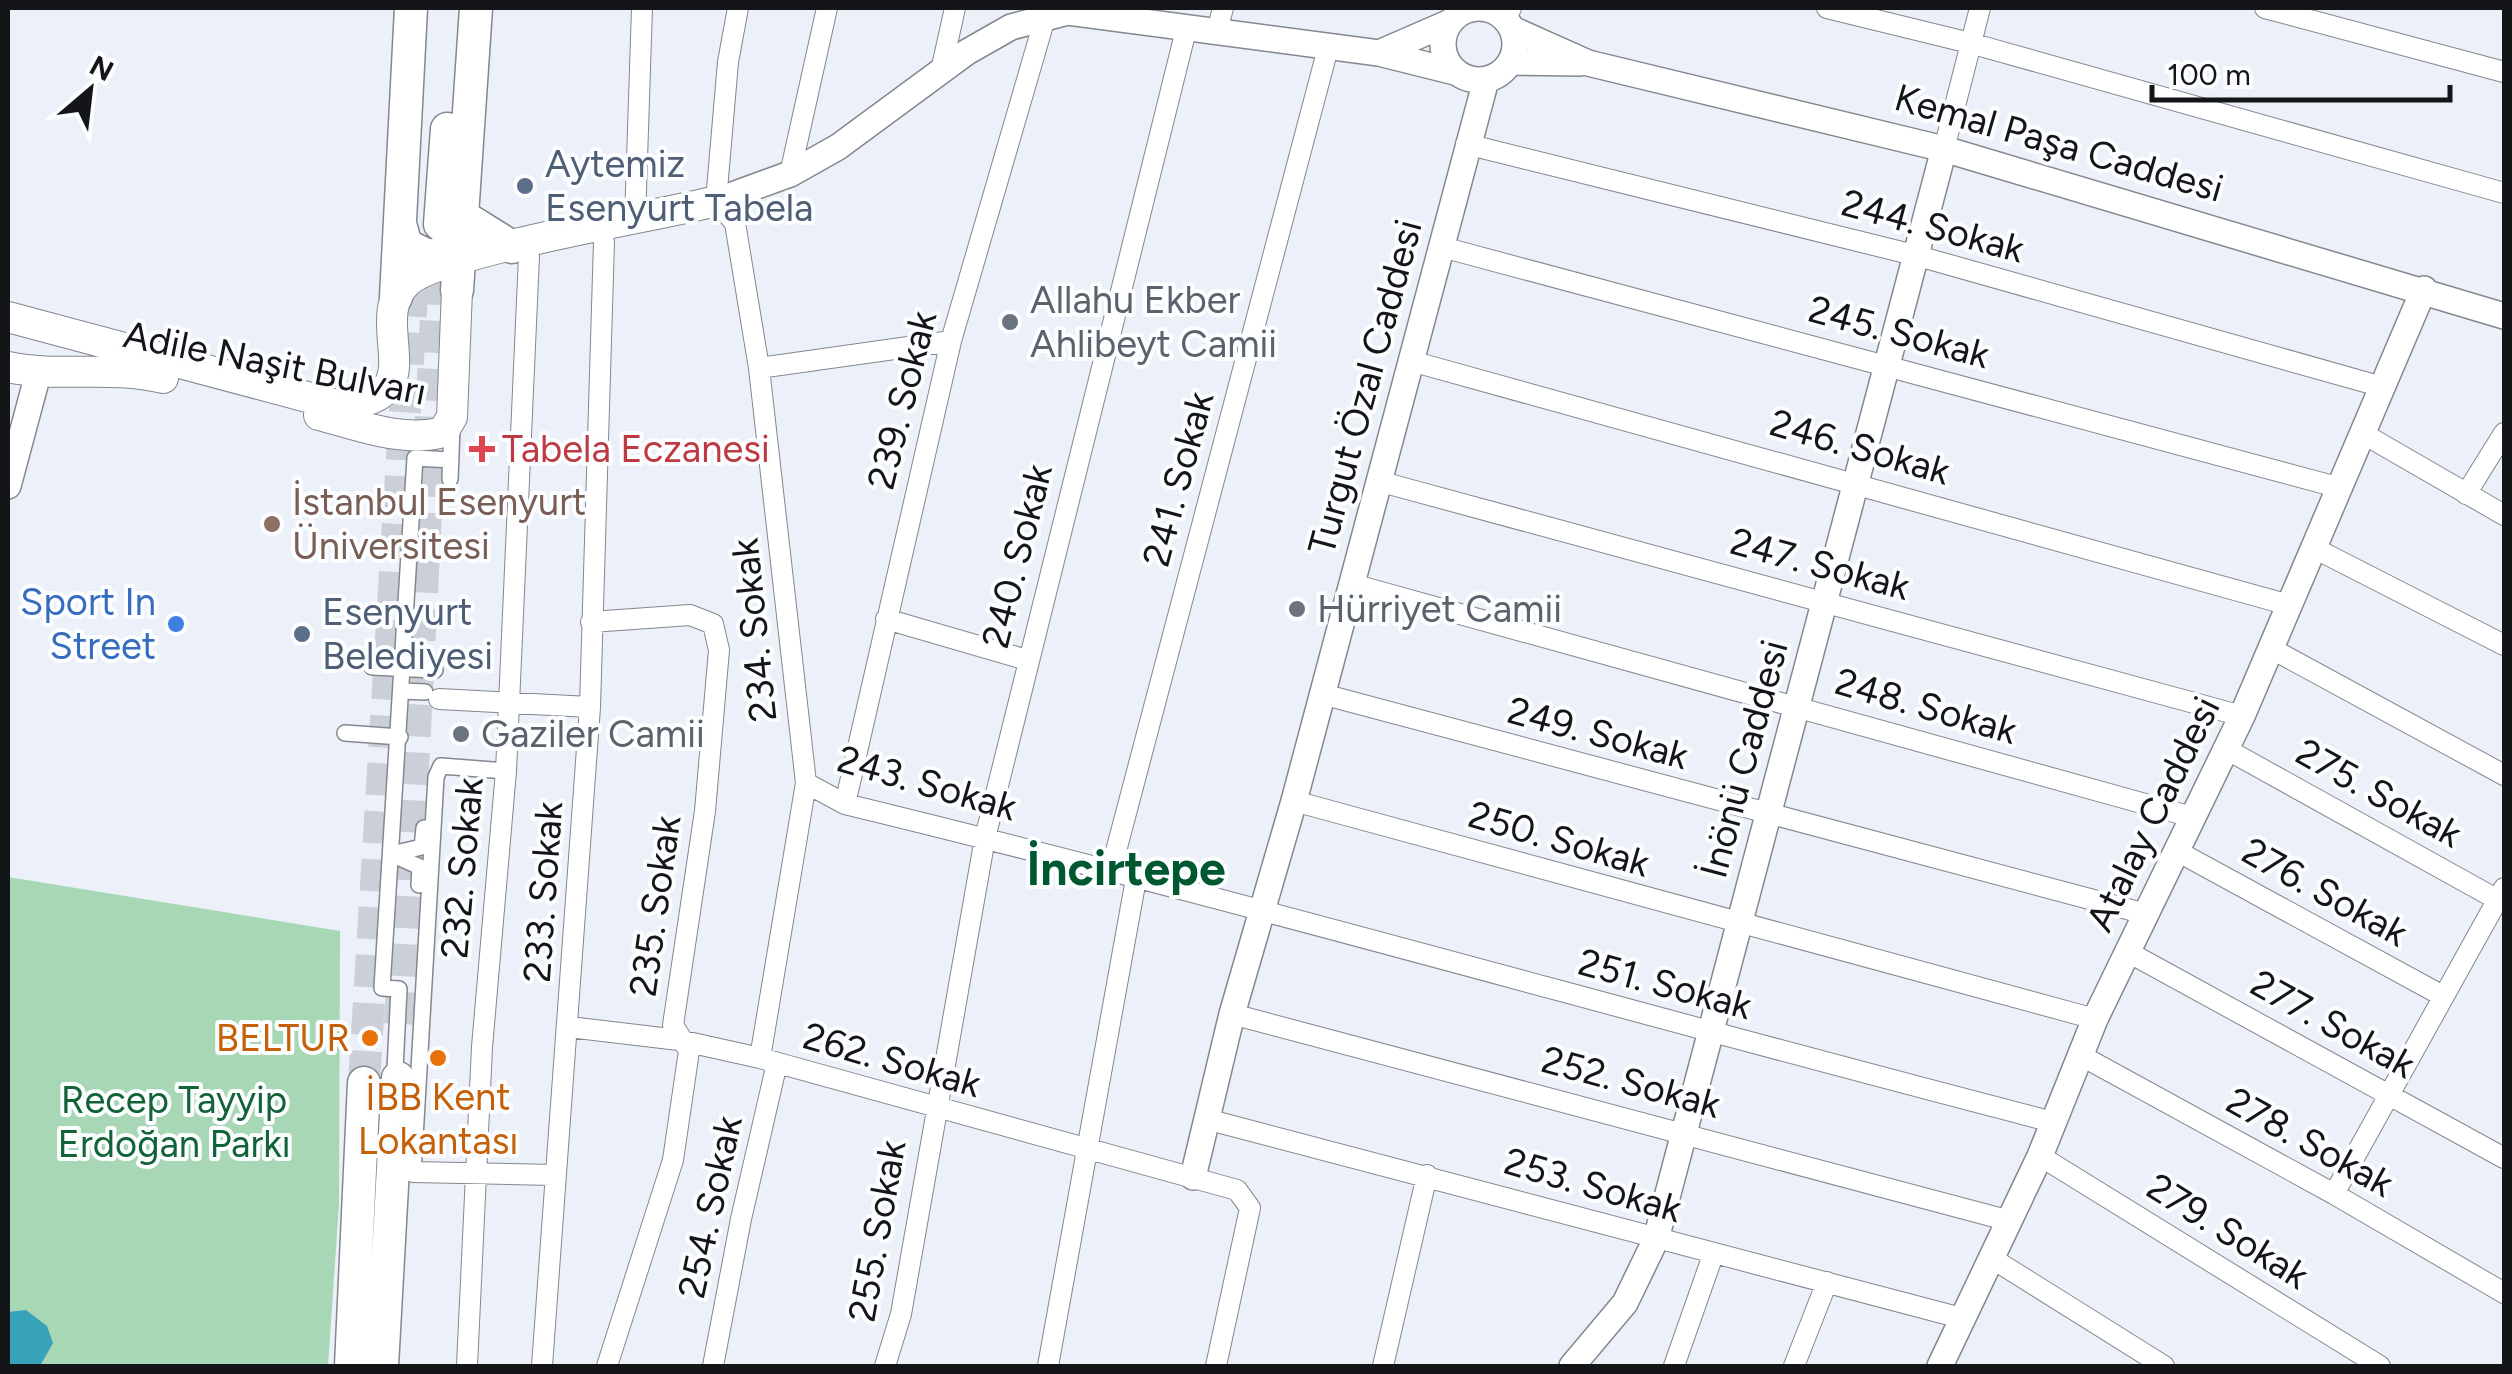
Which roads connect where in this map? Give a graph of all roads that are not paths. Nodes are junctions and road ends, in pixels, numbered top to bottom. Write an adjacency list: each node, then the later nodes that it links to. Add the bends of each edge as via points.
1 (412, 8): 33 (main road)
2 (431, 8): 33 (main road)
3 (456, 8): 33 (main road)
4 (476, 8): 33 (main road)
5 (642, 8): 32 (street)
6 (738, 8): 31 (street)
7 (826, 8): 29 (street)
8 (956, 8): 23 (street)
9 (1827, 8): 18 (street)
10 (1980, 8): 18 (street)
11 (2266, 8): 25 (street)
12 (1100, 11): 14 (street); 17 (street)
13 (1458, 14): 15 (street, via 1484,8); 20 (street); 24 (street, via 1444,54)
14 (1045, 18): 23 (street, via 1011,27); 43 (street, 239. Sokak)
15 (1510, 18): 21 (street); 22 (street, Kemal Paşa Caddesi)
16 (1220, 19): 17 (street); 19 (street)
17 (1187, 26): 70 (street, 240. Sokak)
18 (1970, 43): 28 (street); 30 (street)
19 (1328, 48): 20 (street); 95 (street, 241. Sokak)
20 (1379, 53): 24 (street)
21 (1510, 62): 22 (street, Kemal Paşa Caddesi); 26 (street)
22 (1588, 63): 28 (street, Kemal Paşa Caddesi)
23 (942, 71): 29 (street)
24 (1456, 72): 26 (street)
25 (2504, 72)
26 (1486, 80): 27 (street, Turgut Özal Caddesi)
27 (1466, 144): 35 (street, Turgut Özal Caddesi); 37 (street, 244. Sokak)
28 (1944, 150): 37 (street, İnönü Caddesi); 39 (street, Kemal Paşa Caddesi)
29 (790, 174): 31 (street)
30 (2504, 193)
31 (716, 201): 32 (main road); 34 (main road, via 687,225); 47 (street, 234. Sokak, via 735,223)
32 (636, 220): 36 (main road)
33 (430, 223): 36 (main road); 38 (main road); 40 (main road)
34 (604, 241): 36 (main road); 67 (street, 233. Sokak)
35 (1442, 247): 44 (street, Turgut Özal Caddesi); 45 (street, 245. Sokak)
36 (521, 252): 38 (main road); 77 (street, 232. Sokak)
37 (1918, 256): 45 (street, İnönü Caddesi); 50 (street, 244. Sokak)
38 (459, 275): 40 (main road, via 424,272); 51 (main road, Adile Naşit Bulvarı)
39 (2424, 289): 41 (street, Kemal Paşa Caddesi); 50 (street, Atalay Caddesi)
40 (396, 297): 49 (main road, Adile Naşit Bulvarı)
41 (2504, 316)
42 (8, 317): 49 (main road, Adile Naşit Bulvarı, via 338,405 370,404)
43 (951, 341): 47 (street); 66 (street, 239. Sokak)
44 (1411, 361): 56 (street, Turgut Özal Caddesi); 57 (street, 246. Sokak)
45 (1889, 366): 57 (street, İnönü Caddesi); 59 (street, 245. Sokak)
46 (8, 367): 48 (main road, Adile Naşit Bulvarı)
47 (759, 368): 87 (street, 234. Sokak)
48 (38, 374): 51 (main road, Adile Naşit Bulvarı, via 130,370 425,437 443,432); 58 (street)
49 (391, 381): 51 (main road, via 393,406 424,419)
50 (2379, 386): 52 (street, Atalay Caddesi)
51 (453, 405): 54 (street)
52 (2362, 433): 59 (street, Atalay Caddesi); 60 (street)
53 (2504, 433): 60 (street)
54 (451, 460): 55 (street); 72 (street, via 415,458)
55 (450, 478)
56 (1378, 481): 63 (street, Turgut Özal Caddesi); 64 (street, 247. Sokak)
57 (1857, 482): 64 (street, İnönü Caddesi); 65 (street, 246. Sokak)
58 (8, 486)
59 (2337, 487): 62 (street, Atalay Caddesi)
60 (2466, 494): 61 (street)
61 (2504, 515)
62 (2314, 548): 65 (street, Atalay Caddesi); 68 (street)
63 (1352, 584): 75 (street, Turgut Özal Caddesi); 78 (street, 248. Sokak)
64 (1825, 602): 78 (street, İnönü Caddesi); 80 (street, 247. Sokak)
65 (2289, 605): 69 (street, Atalay Caddesi)
66 (886, 620): 70 (street); 89 (street, 239. Sokak)
67 (591, 622): 79 (street, 233. Sokak); 110 (street, 235. Sokak, via 690,615 713,624 719,650 705,811 674,1026)
68 (2504, 645)
69 (2272, 648): 80 (street, Atalay Caddesi); 86 (street)
70 (1027, 660): 92 (street, 240. Sokak)
71 (372, 667): 72 (street)
72 (404, 668): 73 (street); 74 (street)
73 (434, 670)
74 (403, 691): 76 (street); 82 (street)
75 (1322, 694): 88 (street, Turgut Özal Caddesi); 90 (street, 249. Sokak)
76 (432, 695): 77 (street)
77 (508, 701): 79 (street); 85 (street, 232. Sokak)
78 (1798, 706): 90 (street, İnönü Caddesi); 91 (street, 248. Sokak)
79 (590, 707): 108 (street, 233. Sokak)
80 (2242, 716): 83 (street, Atalay Caddesi)
81 (345, 732): 82 (street)
82 (400, 737): 94 (street)
83 (2226, 748): 91 (street, Atalay Caddesi); 97 (street, 275. Sokak)
84 (441, 766): 85 (street); 94 (street, via 430,770 422,848); 104 (street)
85 (506, 772): 123 (street, 232. Sokak)
86 (2504, 775)
87 (806, 783): 89 (street, 243. Sokak); 112 (street, 234. Sokak)
88 (1294, 801): 98 (street, Turgut Özal Caddesi); 100 (street, 250. Sokak)
89 (845, 804): 92 (street, 243. Sokak)
90 (1767, 816): 99 (street, 249. Sokak); 100 (street, İnönü Caddesi)
91 (2192, 817): 93 (street, Atalay Caddesi)
92 (985, 838): 95 (street, 243. Sokak); 116 (street, 240. Sokak)
93 (2175, 850): 99 (street, Atalay Caddesi); 105 (street, 276. Sokak)
94 (391, 854): 102 (street); 104 (street, via 420,867 416,970)
95 (1111, 870): 96 (street, 243. Sokak)
96 (1136, 880): 98 (street, 243. Sokak); 120 (street)
97 (2502, 894): 105 (street)
98 (1261, 907): 106 (street, Turgut Özal Caddesi); 109 (street, 251. Sokak)
99 (2146, 914): 101 (street, Atalay Caddesi)
100 (1738, 925): 107 (street, 250. Sokak); 109 (street, İnönü Caddesi)
101 (2128, 952): 107 (street, Atalay Caddesi); 115 (street, 277. Sokak)
102 (383, 978): 103 (street); 113 (street, via 382,988 400,988)
103 (400, 980)
104 (422, 983): 124 (street)
105 (2441, 996): 115 (street)
106 (1232, 1014): 117 (street, Turgut Özal Caddesi); 119 (street, 252. Sokak)
107 (2095, 1019): 111 (street, Atalay Caddesi)
108 (569, 1027): 110 (street, 262. Sokak); 125 (street, 233. Sokak)
109 (1708, 1033): 118 (street, 251. Sokak); 119 (street, İnönü Caddesi)
110 (680, 1040): 112 (street, 262. Sokak); 142 (street, 235. Sokak, via 690,1051 673,1160)
111 (2080, 1055): 118 (street, Atalay Caddesi); 128 (street, 278. Sokak)
112 (768, 1060): 116 (street, 262. Sokak); 143 (street, 254. Sokak)
113 (397, 1073): 138 (main road)
114 (364, 1083): 137 (main road)
115 (2389, 1095): 122 (street, 277. Sokak); 128 (street)
116 (935, 1108): 120 (street, 262. Sokak); 144 (street, 255. Sokak, via 901,1314)
117 (1206, 1119): 126 (street, 253. Sokak); 127 (street, Turgut Özal Caddesi)
118 (2053, 1122): 121 (street, Atalay Caddesi)
119 (1682, 1131): 129 (street, 252. Sokak); 130 (street, İnönü Caddesi)
120 (1086, 1151): 127 (street, 262. Sokak); 145 (street)
121 (2040, 1156): 129 (street, Atalay Caddesi); 152 (street, 279. Sokak)
122 (2504, 1158)
123 (476, 1171): 124 (street); 125 (street); 140 (street, 232. Sokak)
124 (413, 1172): 139 (main road, via 406,1188)
125 (554, 1175): 141 (street, 233. Sokak)
126 (1426, 1175): 130 (street, 253. Sokak); 147 (street)
127 (1193, 1178): 146 (street, 262. Sokak, via 1238,1190 1250,1208)
128 (2334, 1194): 134 (street, 278. Sokak)
129 (2010, 1220): 132 (street, Atalay Caddesi)
130 (1656, 1239): 131 (street, 253. Sokak); 148 (street, İnönü Caddesi, via 1625,1303)
131 (1713, 1254): 133 (street, 253. Sokak); 149 (street)
132 (1993, 1259): 135 (street, Atalay Caddesi); 151 (street)
133 (1826, 1282): 135 (street, 253. Sokak); 150 (street)
134 (2504, 1293)
135 (1962, 1318): 136 (street, Atalay Caddesi)
136 (1949, 1363)
137 (351, 1366)
138 (382, 1366)
139 (396, 1366)
140 (467, 1366)
141 (542, 1366)
142 (607, 1366)
143 (713, 1366)
144 (885, 1366)
145 (1048, 1366)
146 (1216, 1366)
147 (1383, 1366)
148 (1572, 1366)
149 (1674, 1366)
150 (1794, 1366)
151 (2164, 1366)
152 (2380, 1366)

